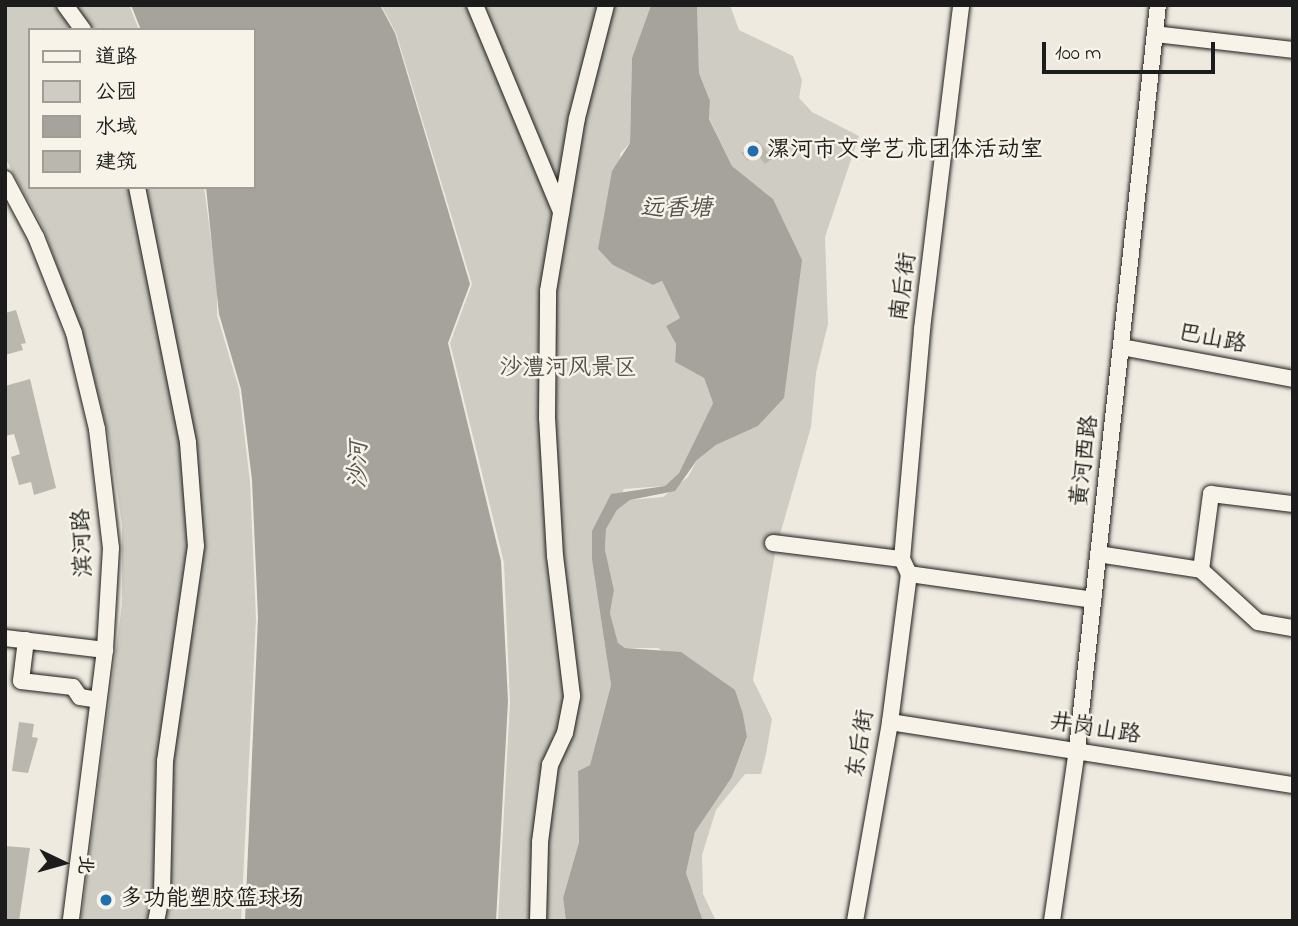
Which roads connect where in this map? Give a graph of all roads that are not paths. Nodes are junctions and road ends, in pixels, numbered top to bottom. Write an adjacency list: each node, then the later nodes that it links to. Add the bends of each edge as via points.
1 (65, 5): 6 (street)
2 (475, 5): 11 (street)
3 (606, 5): 11 (street)
4 (961, 5): 17 (street, 南后街, via 922,329)
5 (1158, 5): 7 (street, 黄河西路)
6 (82, 28)
7 (1155, 34): 8 (street); 12 (street, 黄河西路)
8 (1293, 50)
9 (5, 179): 23 (street, 滨河路, via 36,237 74,333 97,429 111,548)
10 (137, 189): 29 (street, via 188,443 196,546 165,761 162,891)
11 (561, 212): 30 (street, via 548,291 547,418 555,556 572,695 565,733 550,765 540,842)
12 (1122, 347): 13 (street, 巴山路); 16 (street, 黄河西路)
13 (1293, 379)
14 (1293, 504): 18 (street, via 1211,494)
15 (773, 544): 17 (street)
16 (1098, 554): 18 (street); 19 (street, 黄河西路)
17 (905, 566): 19 (street); 25 (street, 东后街)
18 (1201, 570): 20 (street, via 1258,622)
19 (1093, 600): 26 (street, 黄河西路)
20 (1293, 628)
21 (5, 638): 22 (street)
22 (26, 640): 23 (street); 24 (street, via 21,681 73,687 80,697)
23 (104, 650): 24 (street, 滨河路)
24 (99, 700): 28 (street, 滨河路)
25 (890, 722): 26 (street, 井岗山路); 31 (street, 东后街)
26 (1077, 749): 27 (street, 井岗山路); 32 (street, 黄河西路)
27 (1293, 785)
28 (71, 921)
29 (156, 921)
30 (538, 921)
31 (855, 921)
32 (1052, 921)

